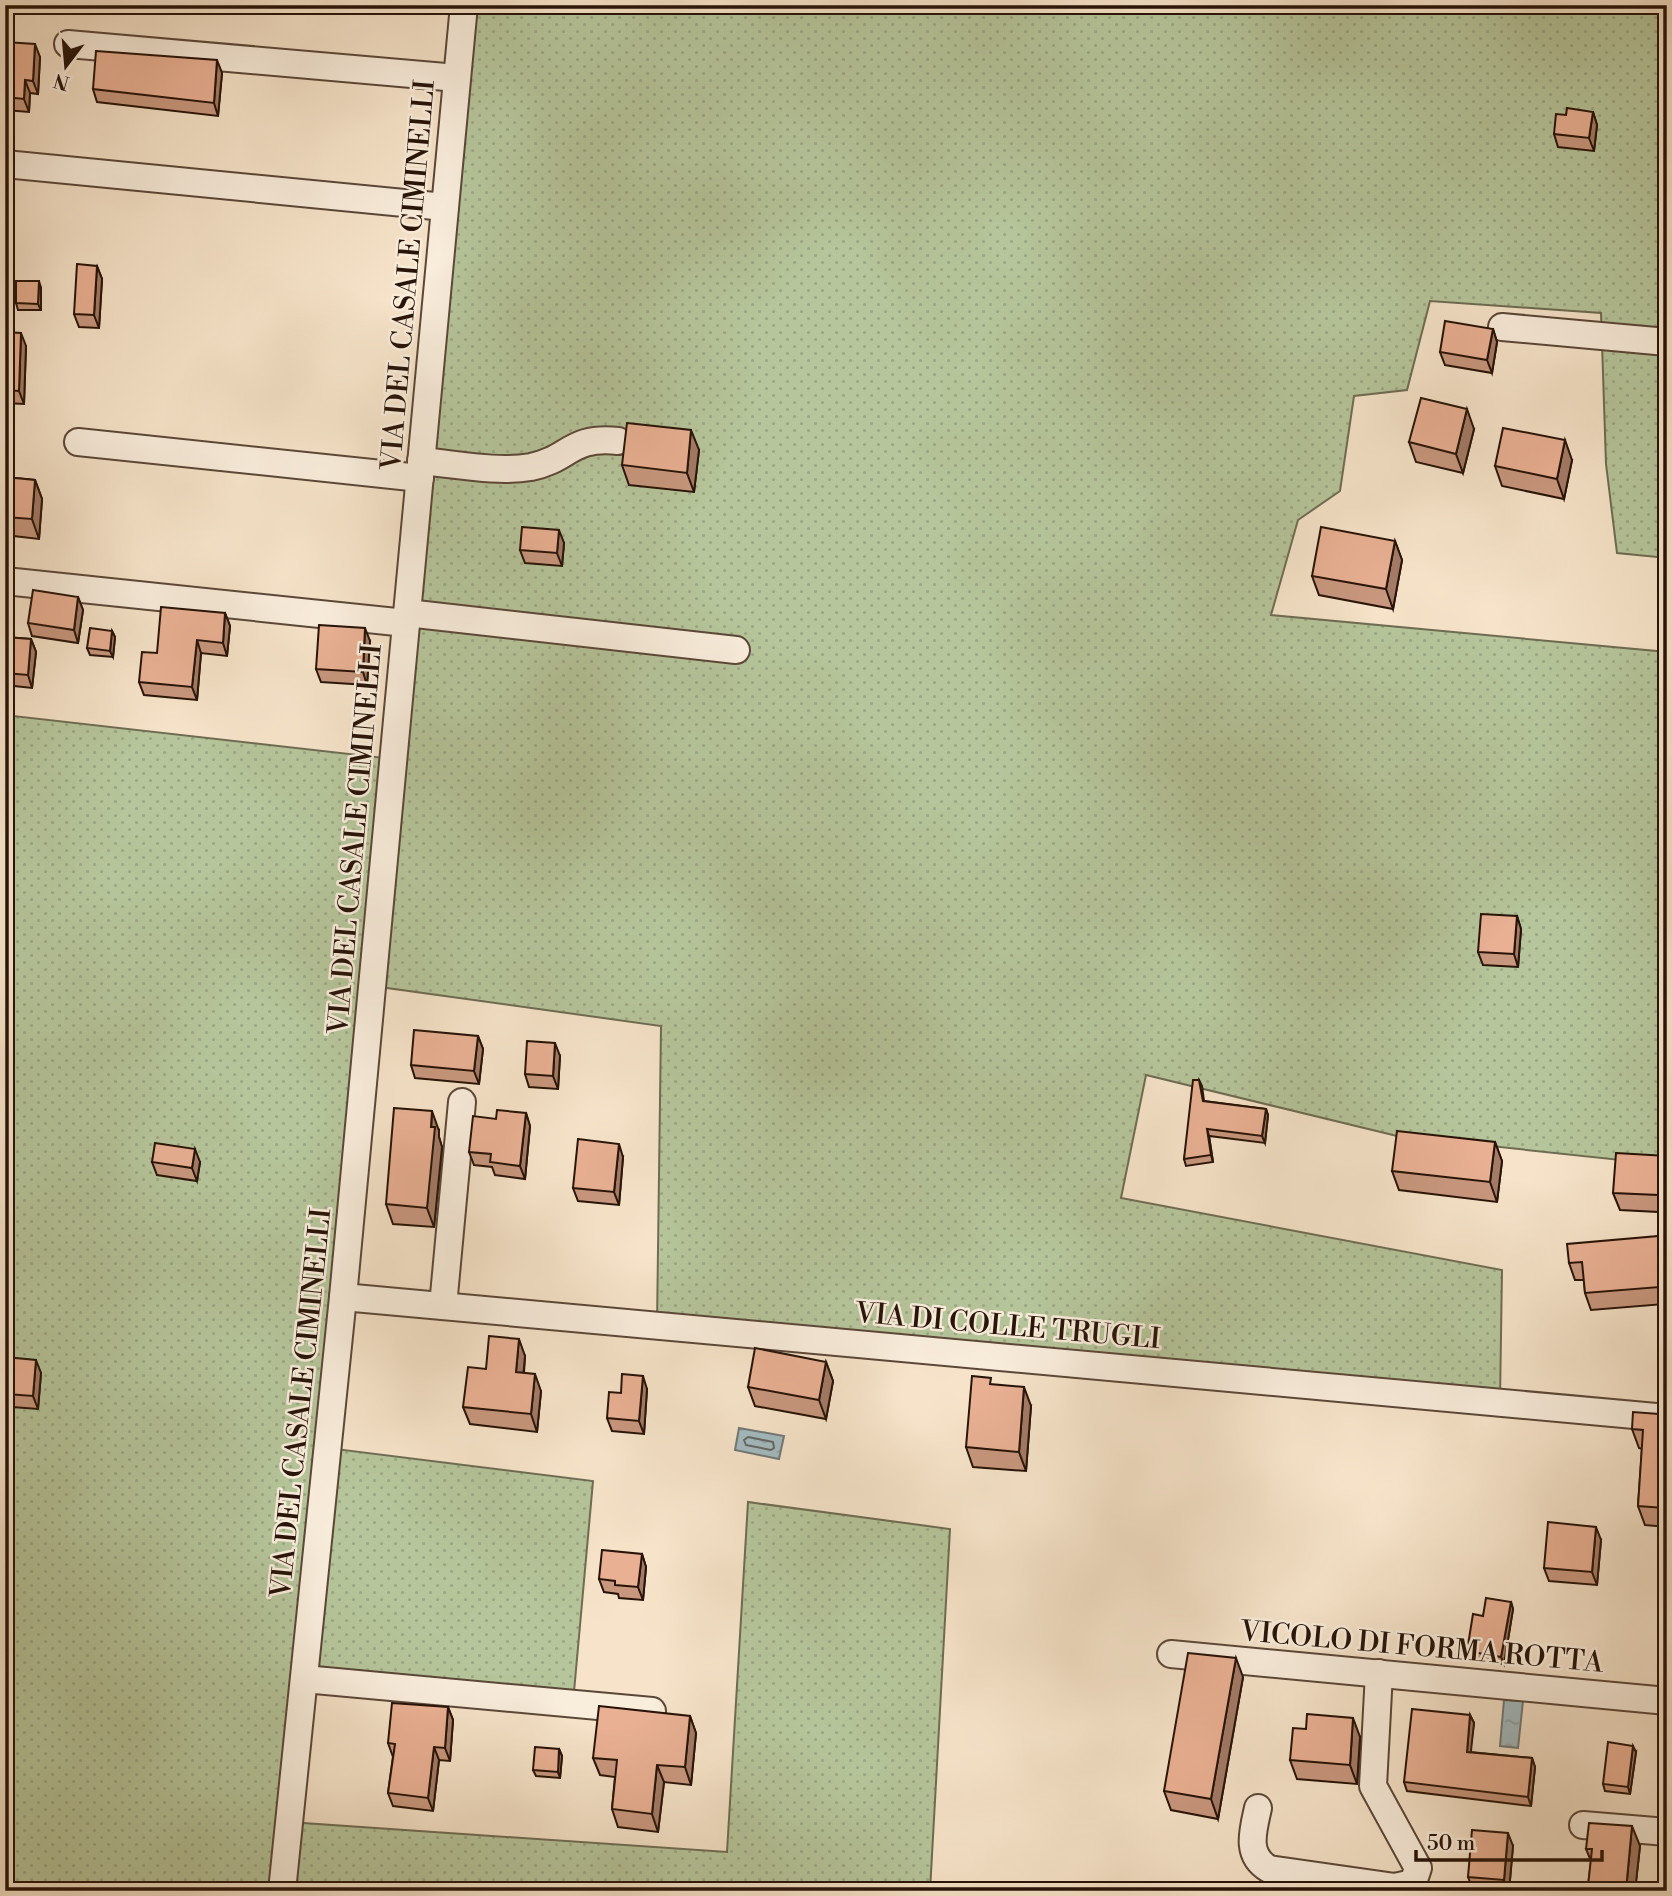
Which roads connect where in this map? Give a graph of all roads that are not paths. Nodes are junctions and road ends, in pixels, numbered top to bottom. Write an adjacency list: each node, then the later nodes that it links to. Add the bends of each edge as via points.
1 (464, 5): 3 (street, VIA DEL CASALE CIMINELLI)
2 (68, 44): 3 (street)
3 (457, 78): 5 (street, VIA DEL CASALE CIMINELLI)
4 (5, 164): 5 (street)
5 (445, 207): 10 (street, VIA DEL CASALE CIMINELLI)
6 (1502, 327): 7 (street)
7 (1667, 342)
8 (618, 441): 10 (street, via 586,441 546,462 515,469)
9 (78, 442): 10 (street)
10 (420, 469): 12 (street, VIA DEL CASALE CIMINELLI)
11 (5, 581): 12 (street)
12 (406, 618): 13 (street); 15 (street, VIA DEL CASALE CIMINELLI)
13 (736, 650)
14 (462, 1102): 16 (street)
15 (343, 1297): 16 (street, VIA DI COLLE TRUGLI); 20 (street, VIA DEL CASALE CIMINELLI)
16 (443, 1306): 17 (street, VIA DI COLLE TRUGLI)
17 (1667, 1418)
18 (1171, 1654): 19 (street, VICOLO DI FORMA ROTTA)
19 (1379, 1673): 21 (street, VICOLO DI FORMA ROTTA); 23 (street, via 1372,1779 1377,1797 1418,1868 1413,1883 1395,1887 1269,1869 1256,1860 1252,1844)
20 (304, 1679): 22 (street); 26 (street, VIA DEL CASALE CIMINELLI)
21 (1667, 1701)
22 (652, 1711)
23 (1258, 1808)
24 (1583, 1825): 25 (street)
25 (1667, 1832)
26 (282, 1891)

